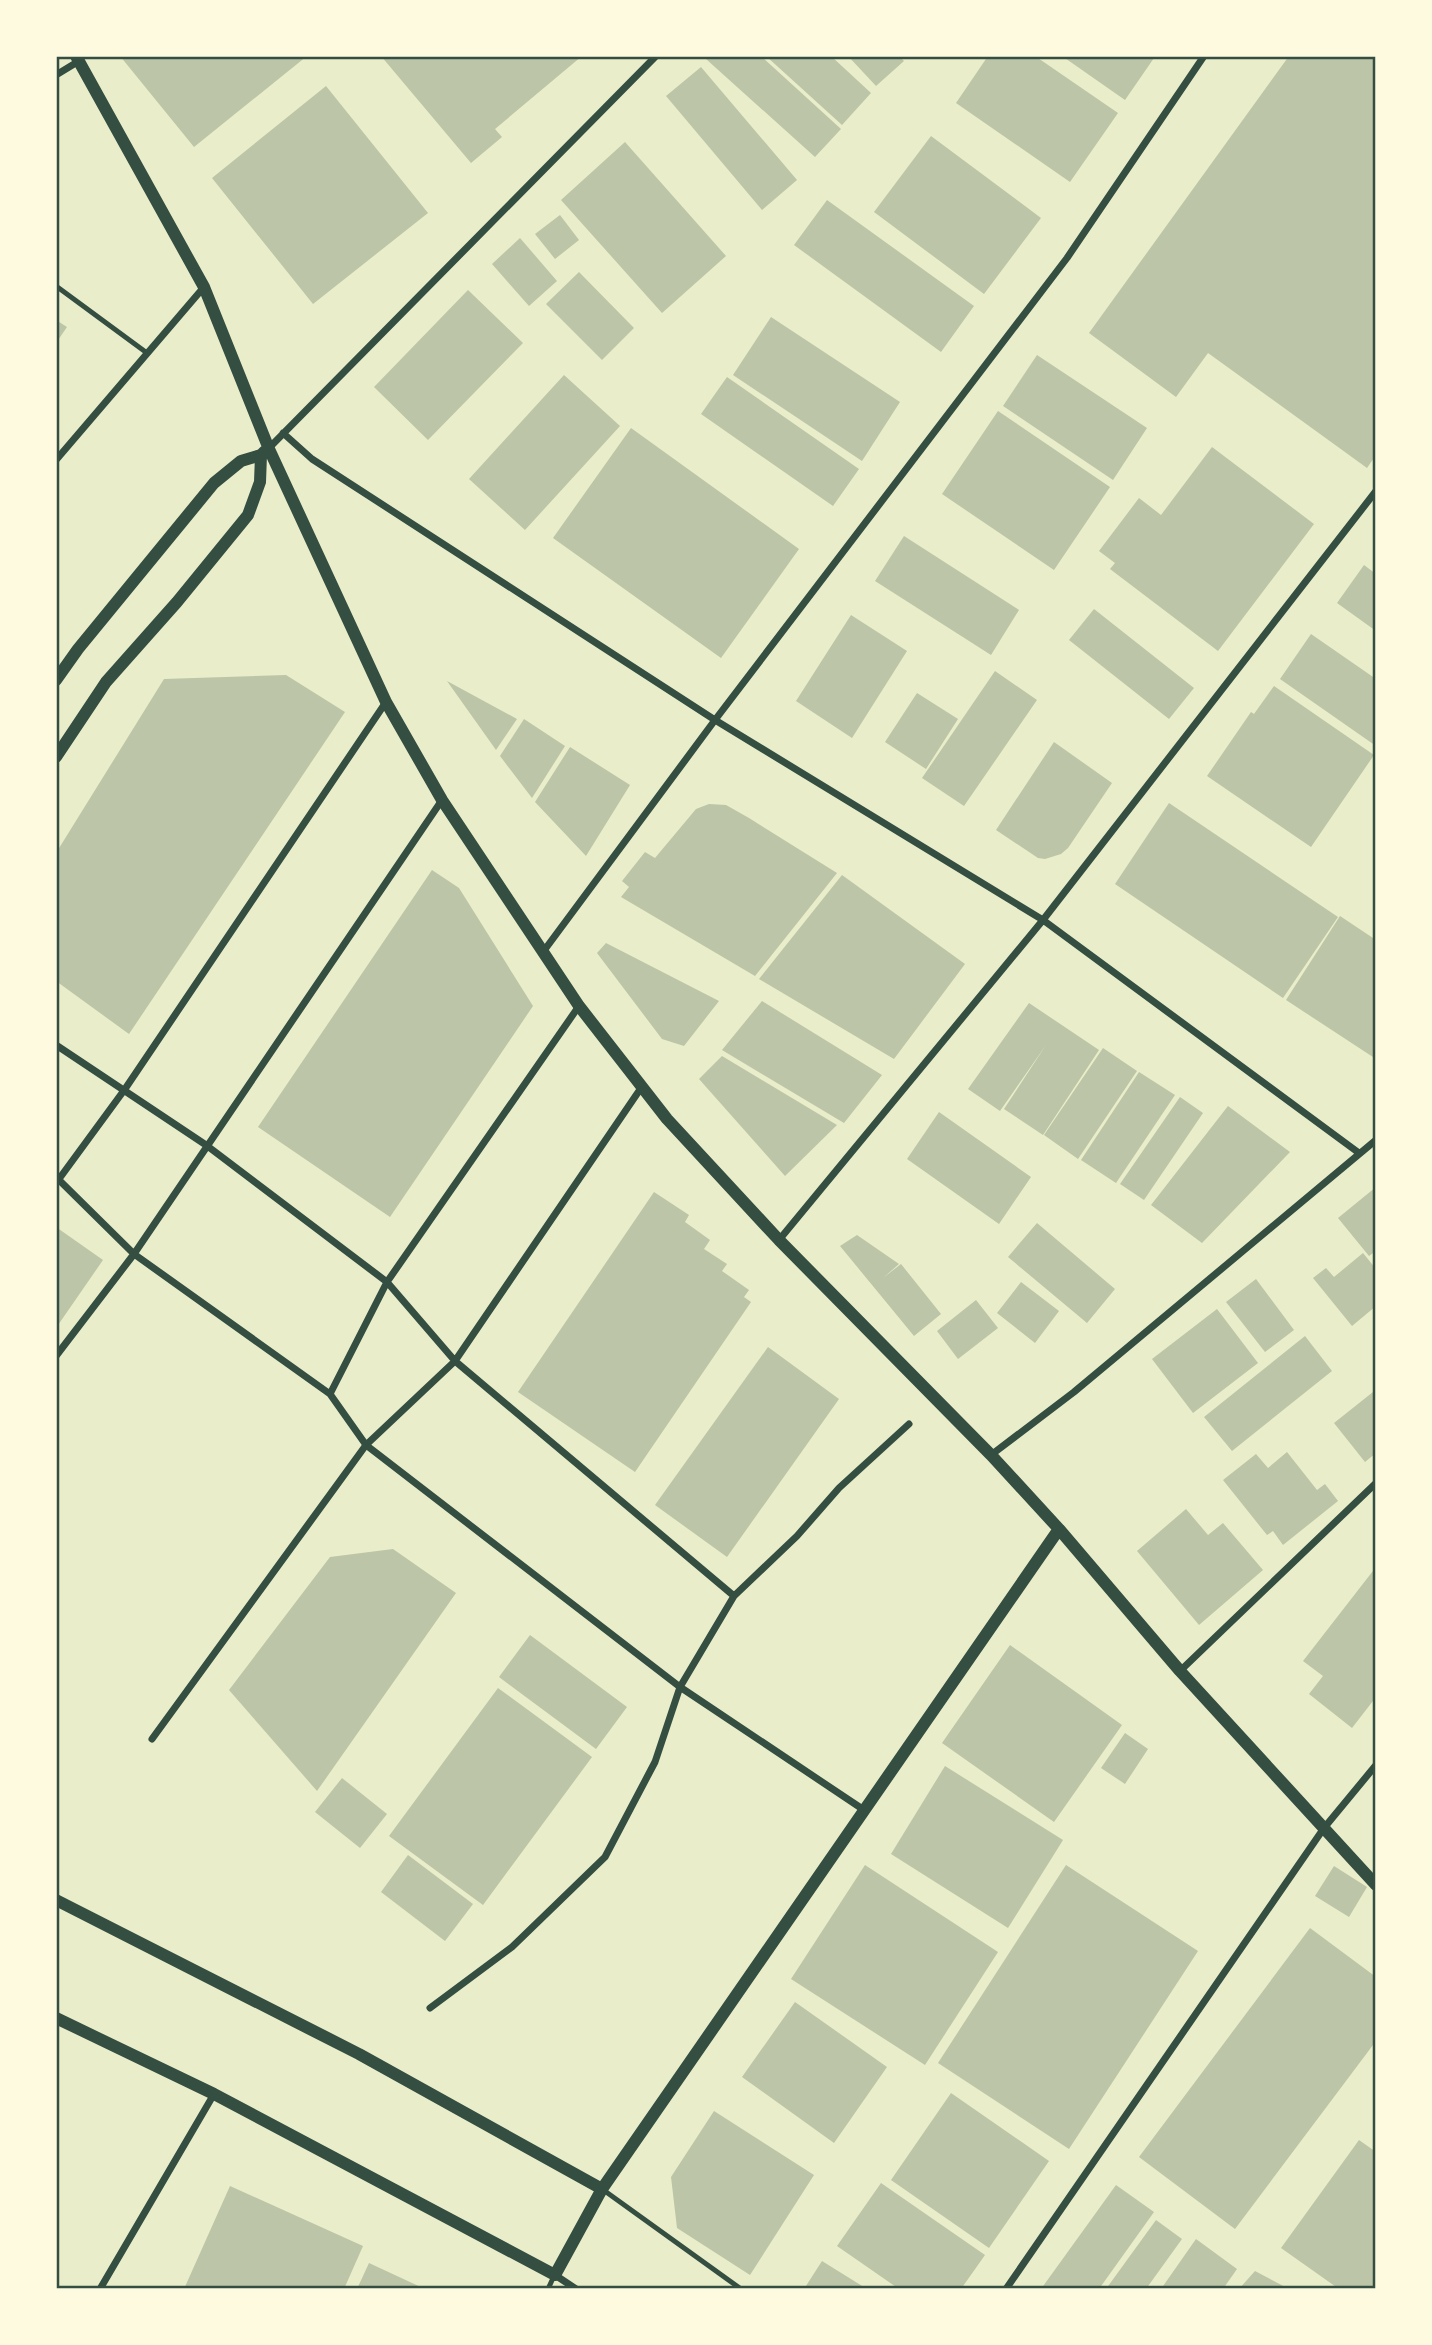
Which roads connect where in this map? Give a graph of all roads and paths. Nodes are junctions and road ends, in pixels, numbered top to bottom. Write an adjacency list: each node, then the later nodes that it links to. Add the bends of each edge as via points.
1 (656, 56): 8 (street)
2 (1204, 56): 14 (street, via 1067,258)
3 (77, 59): 4 (street); 6 (street)
4 (56, 75)
5 (56, 286): 7 (lane)
6 (204, 287): 7 (street); 9 (street)
7 (148, 353): 10 (street)
8 (283, 433): 9 (street); 14 (street, via 312,459)
9 (265, 452): 12 (street, via 241,461 214,484); 13 (street); 15 (street, via 248,515 106,682)
10 (56, 460)
11 (1376, 491): 17 (street)
12 (56, 680)
13 (386, 702): 16 (street); 22 (street)
14 (715, 720): 17 (street); 18 (street)
15 (56, 757)
16 (442, 800): 18 (street); 24 (street)
17 (1043, 920): 25 (street); 27 (street)
18 (543, 953): 19 (street)
19 (579, 1006): 21 (street); 29 (street)
20 (56, 1045): 22 (street)
21 (640, 1088): 27 (street); 31 (street)
22 (125, 1089): 24 (street); 26 (street)
23 (1376, 1140): 25 (street)
24 (206, 1144): 28 (street); 29 (street)
25 (1359, 1153): 35 (street, via 1074,1392)
26 (57, 1177): 28 (street)
27 (779, 1240): 35 (street)
28 (134, 1254): 30 (street); 32 (street)
29 (387, 1282): 31 (street); 32 (street)
30 (56, 1356)
31 (455, 1361): 34 (street); 38 (street)
32 (330, 1394): 34 (street)
33 (909, 1424): 38 (street)
34 (366, 1446): 40 (street); 41 (street)
35 (991, 1455): 37 (street)
36 (1376, 1483): 39 (street)
37 (1059, 1529): 39 (street); 43 (street)
38 (734, 1596): 40 (street)
39 (1180, 1671): 44 (street)
40 (680, 1687): 43 (street); 47 (street, via 655,1762 605,1857 512,1947)
41 (152, 1739)
42 (1376, 1765): 44 (street)
43 (864, 1810): 50 (street)
44 (1324, 1828): 45 (street); 56 (street)
45 (1376, 1885)
46 (56, 1900): 50 (street, via 359,2054)
47 (430, 2008)
48 (56, 2018): 49 (street)
49 (214, 2094): 51 (street); 52 (street)
50 (602, 2189): 51 (street); 55 (lane)
51 (555, 2275): 53 (lane); 54 (street)
52 (100, 2289)
53 (548, 2289)
54 (576, 2289)
55 (741, 2289)
56 (1006, 2289)

